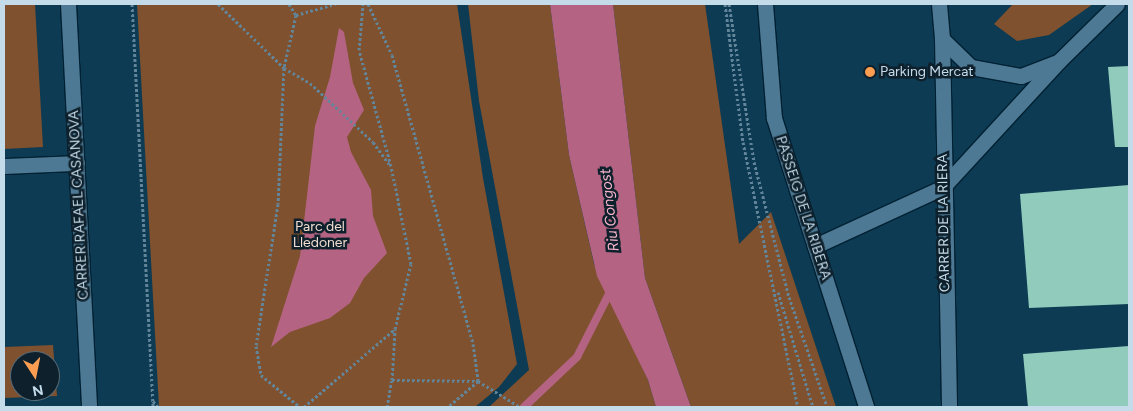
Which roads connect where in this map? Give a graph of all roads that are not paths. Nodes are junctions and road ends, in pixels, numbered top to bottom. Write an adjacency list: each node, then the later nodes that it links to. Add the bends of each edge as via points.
1 (68, 4): 8 (street, CARRER RAFAEL CASANOVA)
2 (765, 4): 11 (street, PASSEIG DE LA RIBERA, via 774,118)
3 (939, 4): 6 (street, CARRER DE LA RIERA)
4 (1115, 6): 5 (street); 7 (street)
5 (1129, 9)
6 (942, 39): 7 (street, via 971,67 1021,76); 10 (street, CARRER DE LA RIERA)
7 (1059, 62): 10 (street)
8 (77, 163): 9 (street); 12 (street, CARRER RAFAEL CASANOVA)
9 (4, 166)
10 (943, 187): 11 (street); 14 (street, CARRER DE LA RIERA)
11 (815, 246): 13 (street, PASSEIG DE LA RIBERA)
12 (89, 407)
13 (866, 407)
14 (948, 407)

